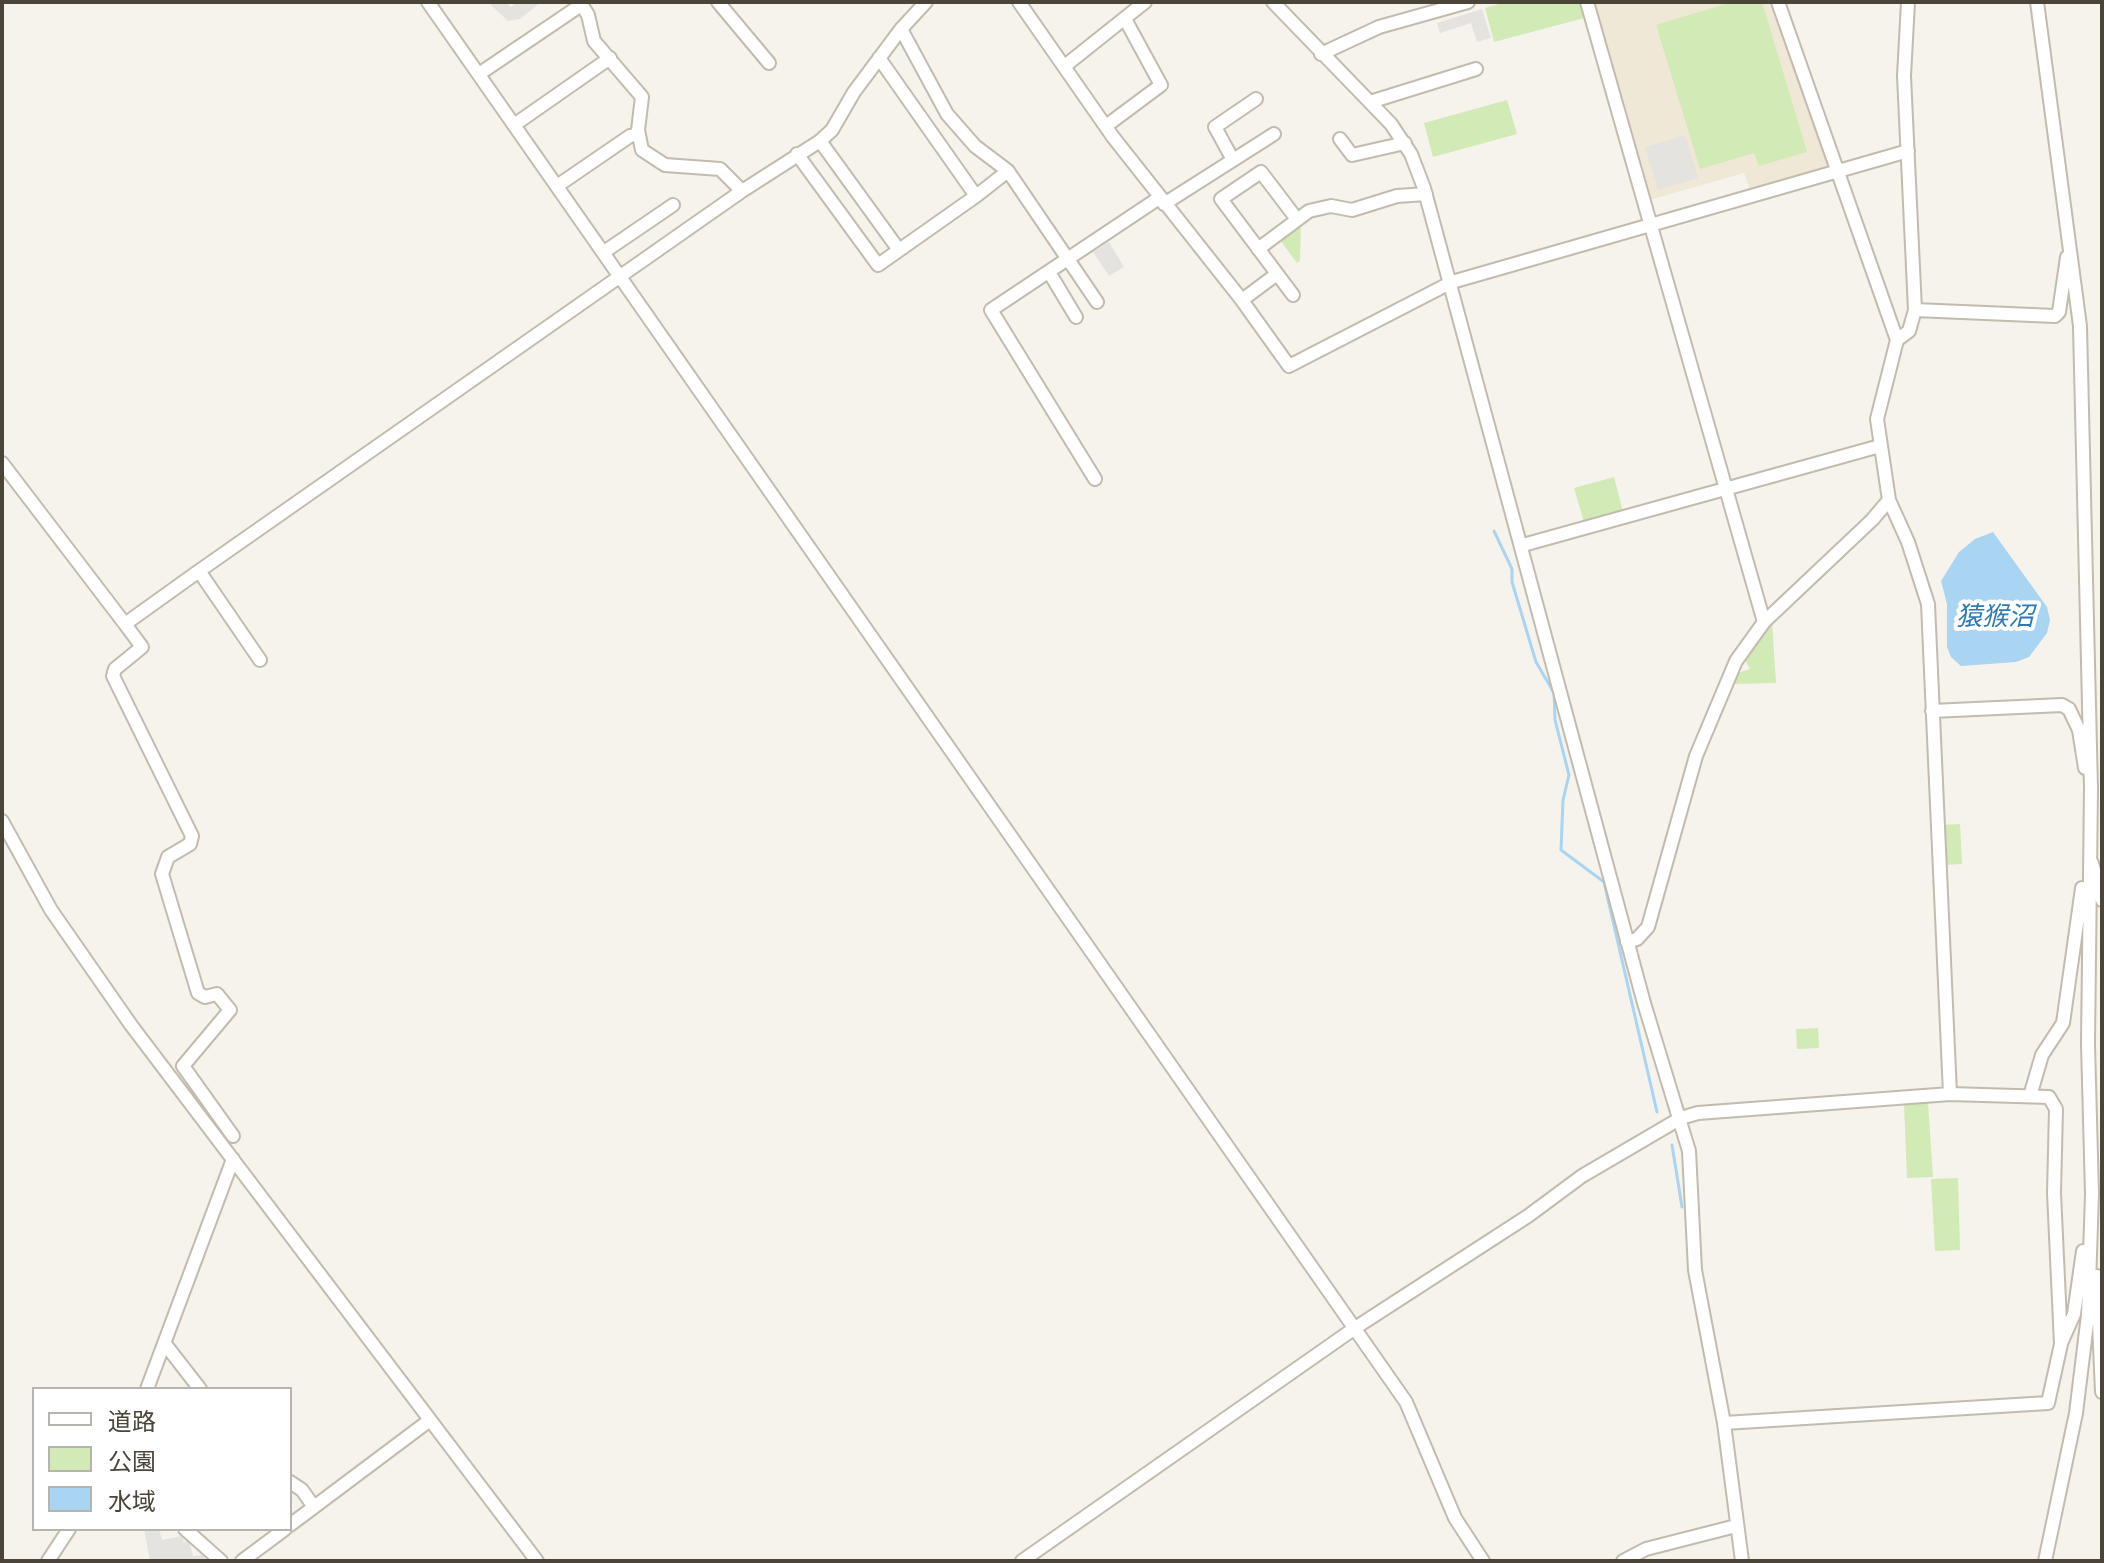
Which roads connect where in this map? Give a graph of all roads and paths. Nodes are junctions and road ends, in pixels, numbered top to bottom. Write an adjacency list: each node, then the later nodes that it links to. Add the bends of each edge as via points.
1 (428, 2): 22 (street)
2 (718, 2): 19 (street)
3 (926, 2): 15 (street)
4 (1019, 2): 20 (street)
5 (1145, 2): 14 (street)
6 (1273, 2): 16 (street)
7 (1468, 2): 13 (street)
8 (1587, 2): 44 (street)
9 (1778, 2): 35 (street)
10 (1908, 2): 32 (street)
11 (2037, 2): 47 (street)
12 (580, 4): 17 (street, via 594,41); 22 (street)
13 (1437, 6): 16 (street)
14 (1125, 19): 20 (street); 26 (street, via 1161,85)
15 (901, 29): 18 (street); 36 (street, via 947,114 975,146)
16 (1321, 54): 24 (street)
17 (610, 58): 25 (street); 27 (street, via 642,97)
18 (879, 58): 30 (street); 40 (street)
19 (769, 63)
20 (1066, 65): 26 (street)
21 (1476, 69): 24 (street)
22 (479, 74): 25 (street)
23 (1256, 99): 34 (street, via 1215,127)
24 (1370, 102): 31 (street)
25 (514, 125): 37 (street)
26 (1106, 126): 41 (street)
27 (638, 134): 37 (street); 38 (street, via 649,157 665,165 720,169)
28 (1274, 134): 34 (street)
29 (1340, 139): 31 (street, via 1352,155)
30 (820, 141): 33 (street); 46 (street)
31 (1405, 143): 39 (street)
32 (1908, 151): 35 (street); 57 (street)
33 (797, 154): 38 (street); 46 (street, via 878,265)
34 (1233, 160): 41 (street)
35 (1837, 170): 44 (street); 59 (street)
36 (1008, 171): 40 (street); 49 (street)
37 (557, 186): 48 (street)
38 (742, 191): 52 (street)
39 (1426, 194): 43 (street, via 1397,196 1352,210 1331,206); 53 (street)
40 (976, 196): 46 (street)
41 (1161, 201): 49 (street); 55 (street)
42 (673, 205): 48 (street)
43 (1296, 218): 45 (street); 45 (street, via 1261,172 1221,199)
44 (1651, 222): 53 (street); 63 (street)
45 (1258, 249): 51 (street)
46 (899, 250)
47 (2071, 250): 57 (street, via 2055,316); 71 (street, via 2085,433)
48 (604, 252): 52 (street)
49 (1069, 259): 50 (street); 56 (street)
50 (1049, 272): 58 (street); 62 (street, via 991,310)
51 (1277, 274): 54 (street); 55 (street)
52 (620, 275): 66 (street); 83 (street)
53 (1452, 282): 55 (street, via 1289,366); 65 (street)
54 (1293, 295)
55 (1242, 300)
56 (1097, 302)
57 (1915, 310): 59 (street, via 1909,331)
58 (1076, 317)
59 (1897, 340): 60 (street, via 1877,419)
60 (1880, 446): 63 (street); 64 (street)
61 (2, 463): 68 (street)
62 (1095, 479)
63 (1725, 488): 65 (street); 67 (street)
64 (1889, 500): 67 (street); 70 (street, via 1928,604)
65 (1523, 545): 76 (street)
66 (199, 571): 68 (street); 69 (street)
67 (1764, 622): 76 (street, via 1736,661 1708,722 1648,927)
68 (125, 624): 80 (street, via 142,647 113,676 192,836 190,844 168,857 162,874 198,993 217,994 230,1010 183,1066)
69 (260, 660)
70 (1932, 711): 71 (street, via 2062,705 2079,730); 77 (street)
71 (2091, 778): 74 (street)
72 (2, 821): 73 (street)
73 (6, 842): 81 (street, via 84,959)
74 (2088, 858): 75 (street); 78 (street, via 2066,1011 2042,1055); 82 (street)
75 (2102, 900)
76 (1627, 942): 79 (street)
77 (1950, 1094): 78 (street); 79 (street)
78 (2030, 1096): 85 (street, via 2049,1097 2056,1109)
79 (1681, 1118): 83 (street, via 1582,1176); 91 (street, via 1689,1151 1699,1300)
80 (233, 1136)
81 (233, 1159): 84 (street); 90 (street)
82 (2090, 1250): 85 (street, via 2083,1250 2074,1314); 86 (street, via 2097,1250); 107 (street, via 2076,1413)
83 (1355, 1328): 103 (street); 104 (street, via 1406,1402 1455,1518)
84 (165, 1344): 87 (street); 88 (street)
85 (2061, 1344): 91 (street, via 2048,1403)
86 (2101, 1368): 89 (street)
87 (148, 1387)
88 (198, 1387)
89 (2102, 1392)
90 (430, 1420): 93 (street); 102 (street)
91 (1724, 1423): 95 (street)
92 (292, 1483): 93 (street)
93 (314, 1507): 94 (street)
94 (292, 1524)
95 (1736, 1526): 105 (street, via 1646,1549); 106 (street)
96 (68, 1531): 99 (street)
97 (187, 1531): 100 (street)
98 (282, 1531): 101 (street)
99 (48, 1561)
100 (221, 1561)
101 (242, 1561)
102 (537, 1561)
103 (1022, 1561)
104 (1483, 1561)
105 (1623, 1561)
106 (1742, 1561)
107 (2045, 1561)

